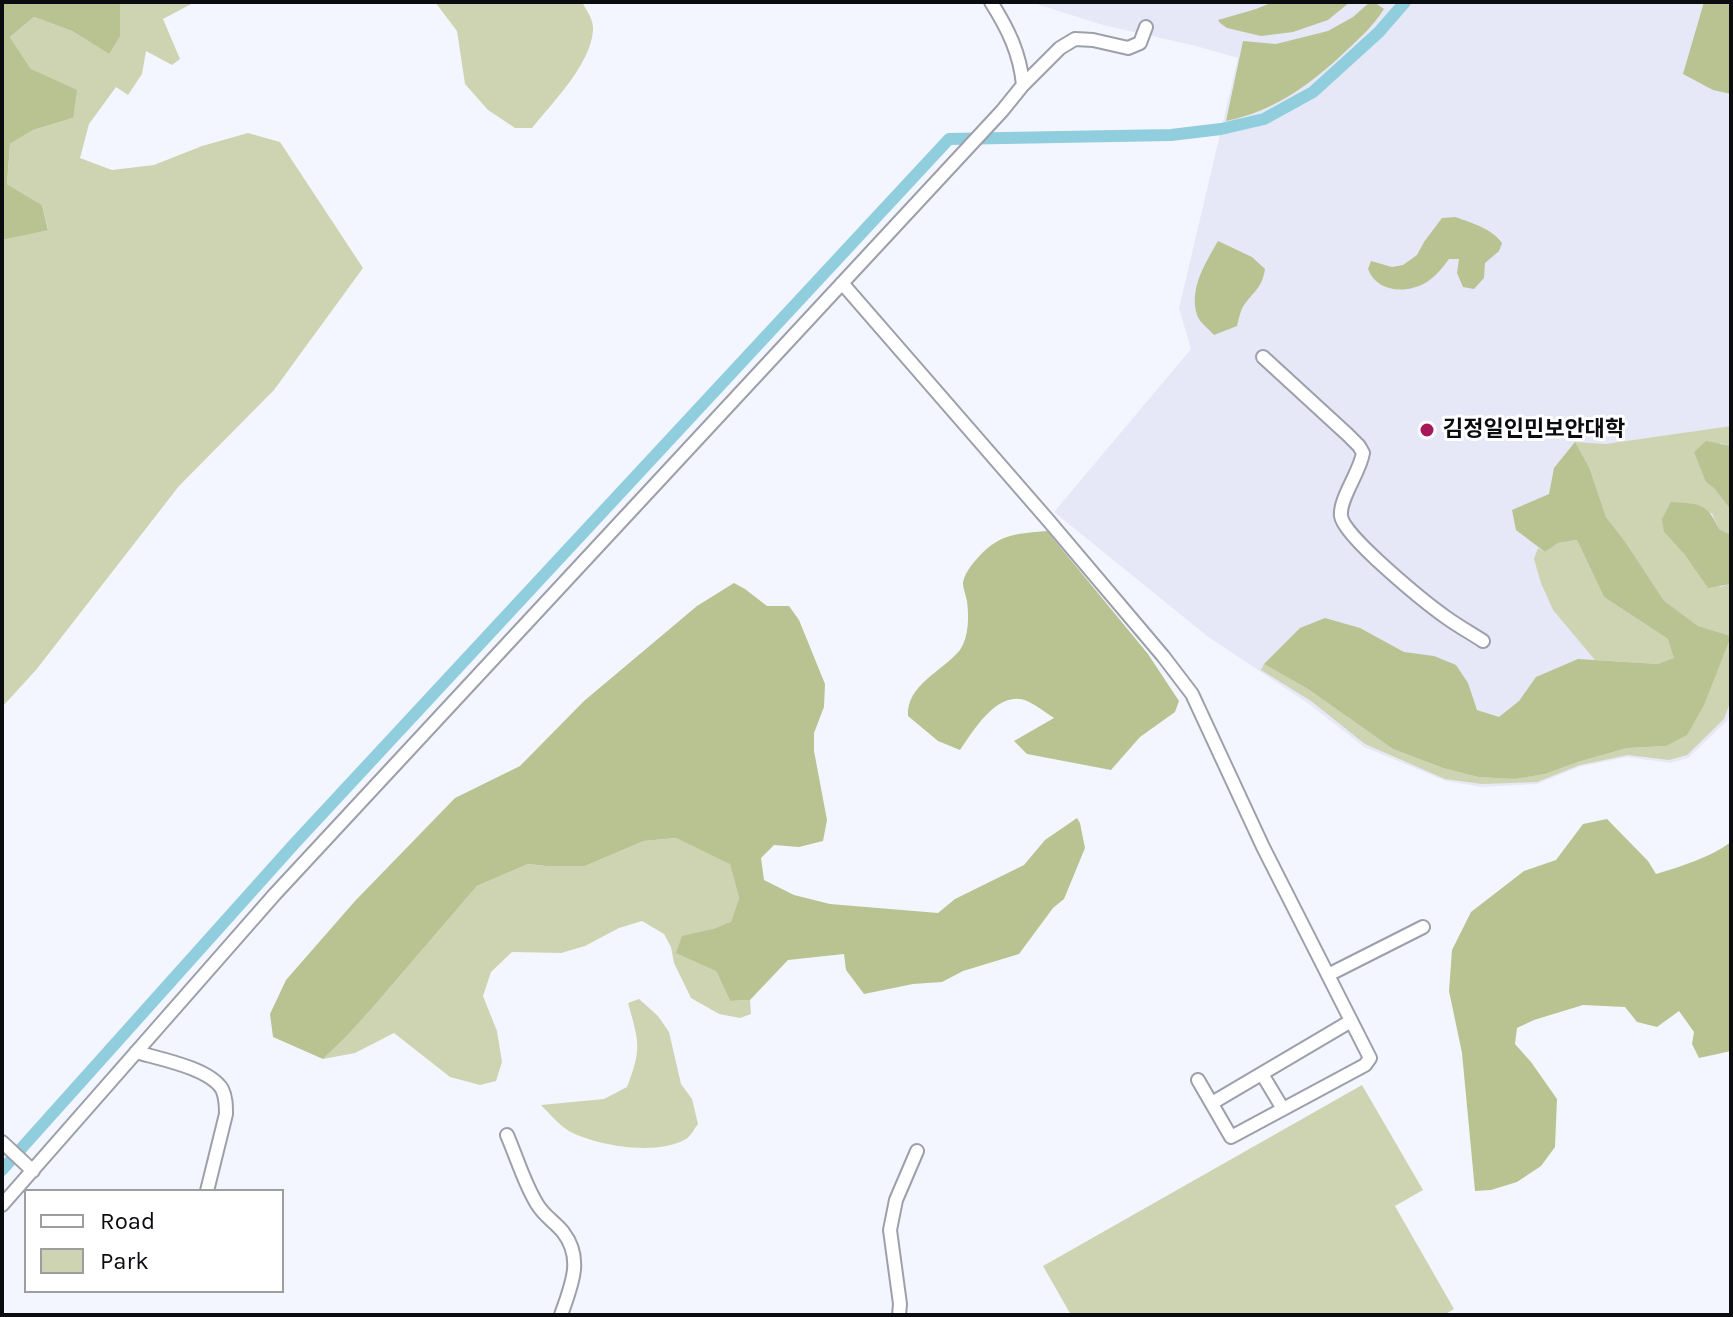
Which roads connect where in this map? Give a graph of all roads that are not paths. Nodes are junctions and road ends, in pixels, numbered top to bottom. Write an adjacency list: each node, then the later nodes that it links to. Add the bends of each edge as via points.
1 (991, 2): 3 (street, via 1013,40)
2 (1146, 27): 3 (street, via 1140,43 1128,48 1075,39)
3 (1023, 85): 4 (street)
4 (842, 283): 8 (street, via 1192,694); 10 (street, via 275,894)
5 (1263, 357): 6 (street, via 1363,453 1341,513 1350,534 1446,617)
6 (1483, 641)
7 (1423, 927): 8 (street)
8 (1328, 975): 9 (street)
9 (1351, 1021): 11 (street); 14 (street, via 1370,1058 1365,1065)
10 (136, 1052): 18 (street); 19 (street, via 209,1077 223,1091 226,1114)
11 (1262, 1074): 13 (street); 14 (street)
12 (1198, 1080): 13 (street)
13 (1212, 1103): 14 (street, via 1231,1137)
14 (1283, 1109)
15 (507, 1135): 21 (street, via 536,1203 573,1247 571,1286)
16 (4, 1144): 18 (street)
17 (917, 1151): 22 (street, via 896,1200 890,1230)
18 (30, 1169): 20 (street)
19 (207, 1189)
20 (2, 1205)
21 (561, 1315)
22 (899, 1315)

